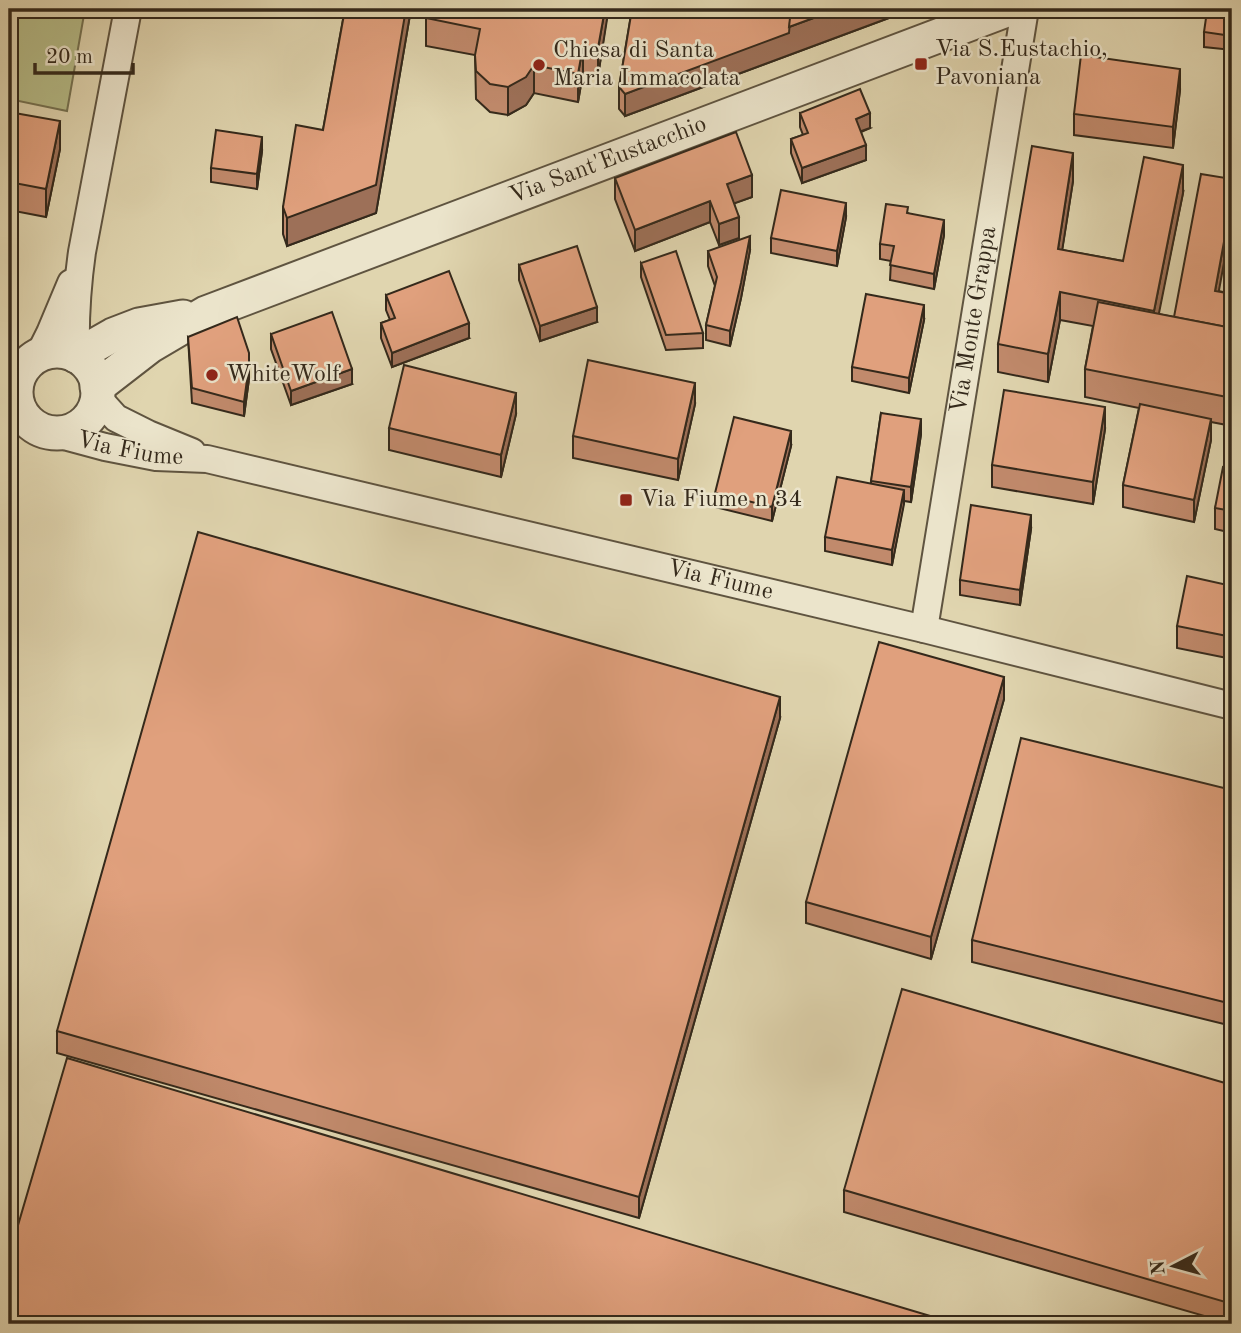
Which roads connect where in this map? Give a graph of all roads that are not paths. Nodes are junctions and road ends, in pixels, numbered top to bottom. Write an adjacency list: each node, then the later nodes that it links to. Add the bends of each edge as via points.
1 (128, 9): 4 (street)
2 (1009, 9): 5 (street, Via Sant'Eustacchio)
3 (1025, 9): 12 (street, Via Monte Grappa)
4 (82, 252): 6 (street); 7 (street)
5 (206, 313): 7 (street, Via Sant'Eustacchio, via 139,325); 9 (street, Via Sant'Eustacchio, via 150,346)
6 (39, 355): 7 (street, via 64,352); 8 (street)
7 (76, 356): 9 (street, via 90,369)
8 (13, 382): 10 (street, via 17,403)
9 (97, 392): 10 (street, via 93,412 82,424 69,431); 11 (street, Via Fiume, via 117,418)
10 (34, 433): 11 (street, Via Fiume, via 156,457)
11 (207, 459): 12 (street, Via Fiume)
12 (924, 629): 13 (street, Via Fiume)
13 (1232, 706)

